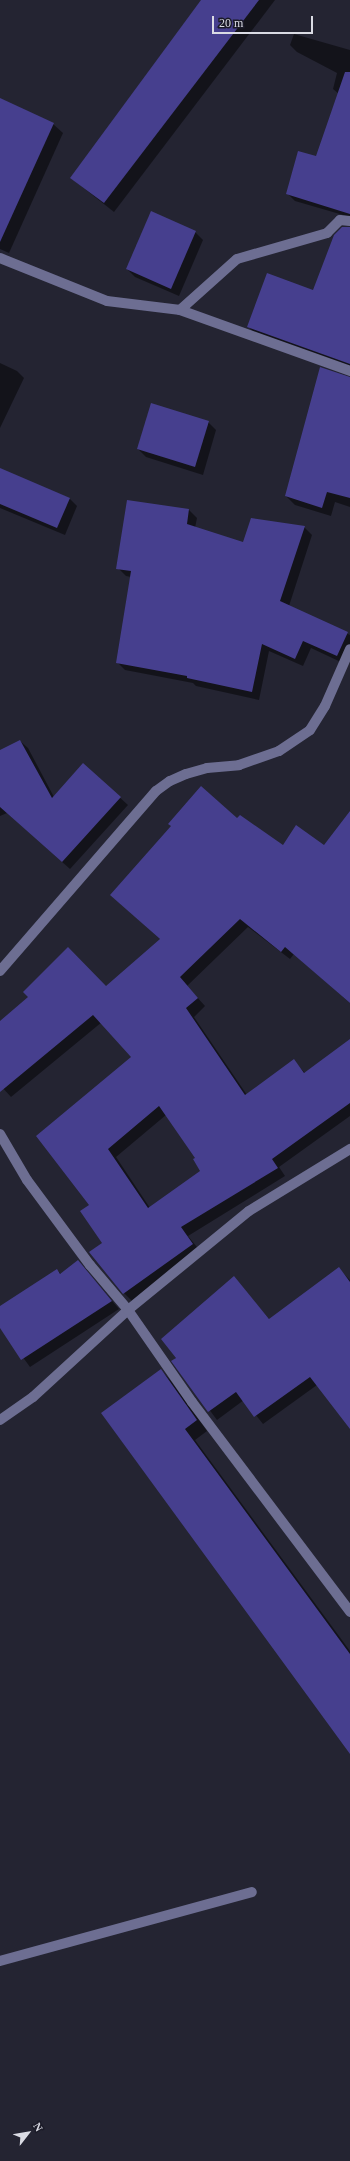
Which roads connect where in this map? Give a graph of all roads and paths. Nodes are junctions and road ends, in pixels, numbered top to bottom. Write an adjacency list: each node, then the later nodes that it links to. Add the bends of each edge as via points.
1 (350, 221): 3 (street, via 340,220 327,233 237,258)
2 (0, 258): 3 (street, via 107,301)
3 (180, 310): 4 (street)
4 (350, 371)
5 (350, 649): 6 (street, via 325,706 310,730 280,751 239,765 207,768 186,774 156,791)
6 (0, 971)
7 (0, 1134): 9 (street, via 32,1186 90,1265)
8 (350, 1149): 9 (street, via 249,1211)
9 (128, 1310): 10 (street, via 33,1397); 11 (street, via 192,1402)
10 (0, 1420)
11 (350, 1612)
12 (252, 1892): 13 (street)
13 (0, 1961)

